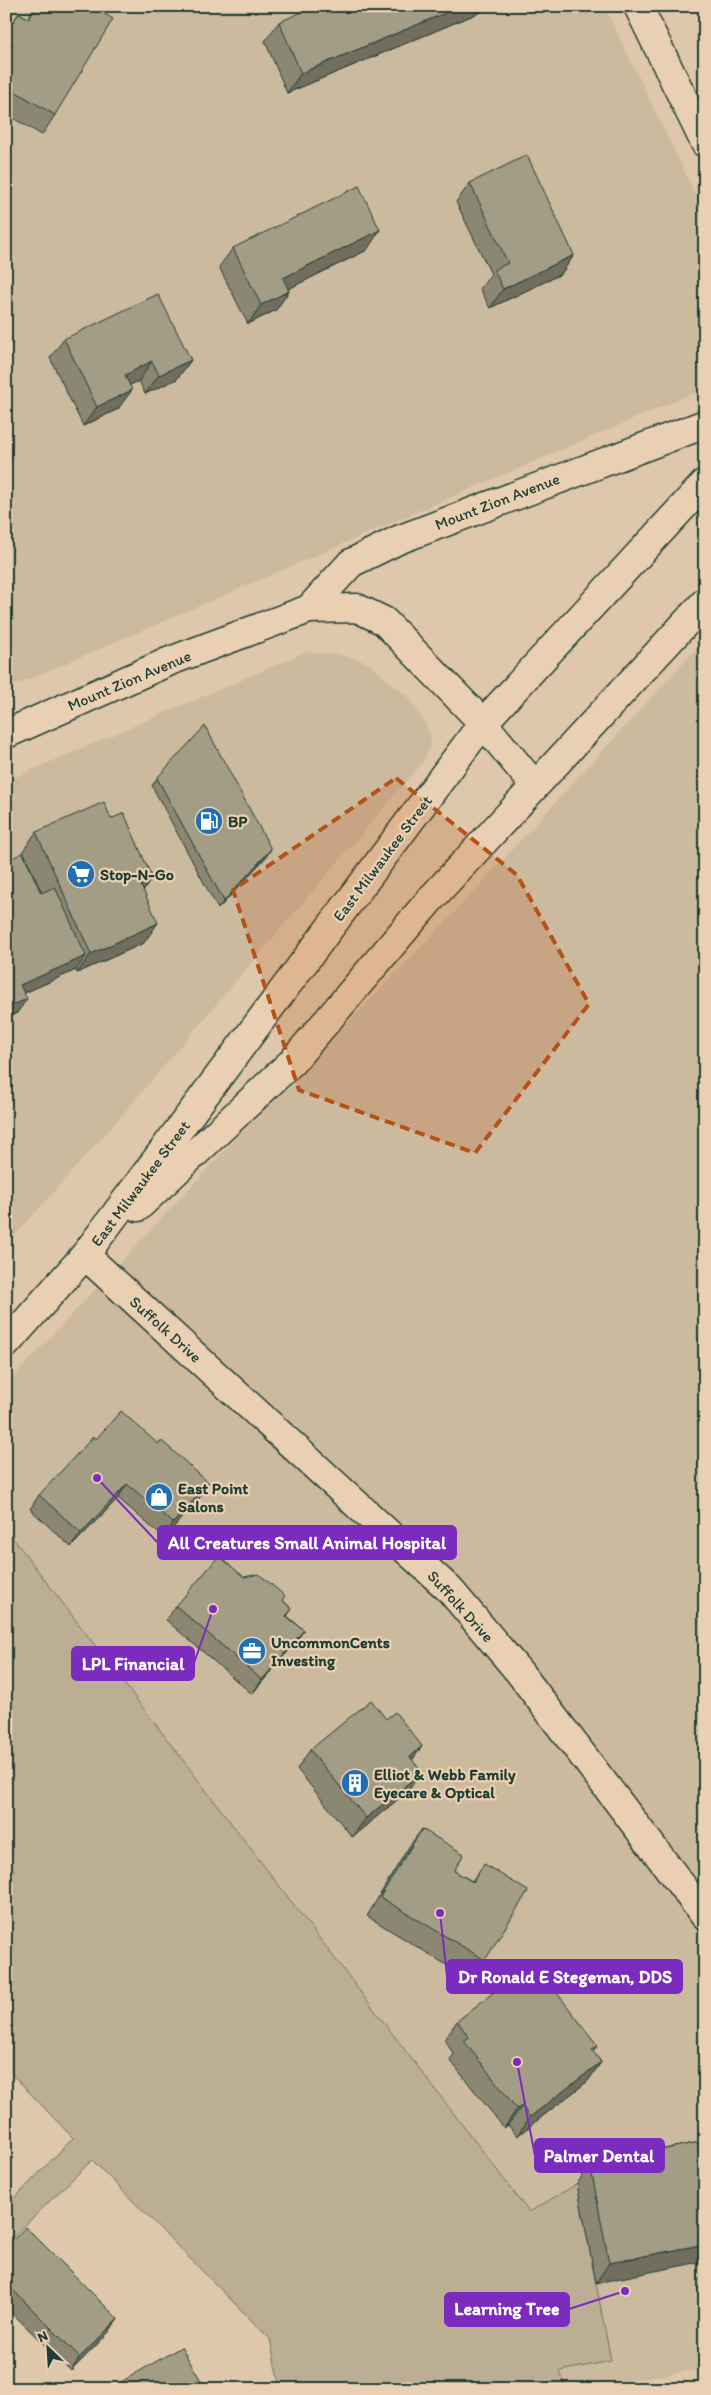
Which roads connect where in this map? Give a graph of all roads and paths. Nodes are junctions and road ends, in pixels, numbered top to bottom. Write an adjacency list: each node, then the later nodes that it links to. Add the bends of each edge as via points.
1 (638, 6): 2 (main road)
2 (705, 143)
3 (705, 424): 6 (main road, Mount Zion Avenue, via 398,540 351,563)
4 (705, 483): 7 (main road, East Milwaukee Street)
5 (705, 602): 9 (main road, East Milwaukee Street)
6 (309, 609): 7 (main road, Mount Zion Avenue, via 357,608 384,621); 8 (main road, Mount Zion Avenue, via 170,661)
7 (483, 723): 9 (main road, Mount Zion Avenue); 10 (main road, East Milwaukee Street)
8 (6, 734)
9 (535, 786): 10 (main road, East Milwaukee Street, via 430,901 292,1062)
10 (86, 1256): 11 (main road, East Milwaukee Street); 12 (main road, Suffolk Drive, via 450,1590 520,1672)
11 (6, 1344)
12 (705, 1916)

